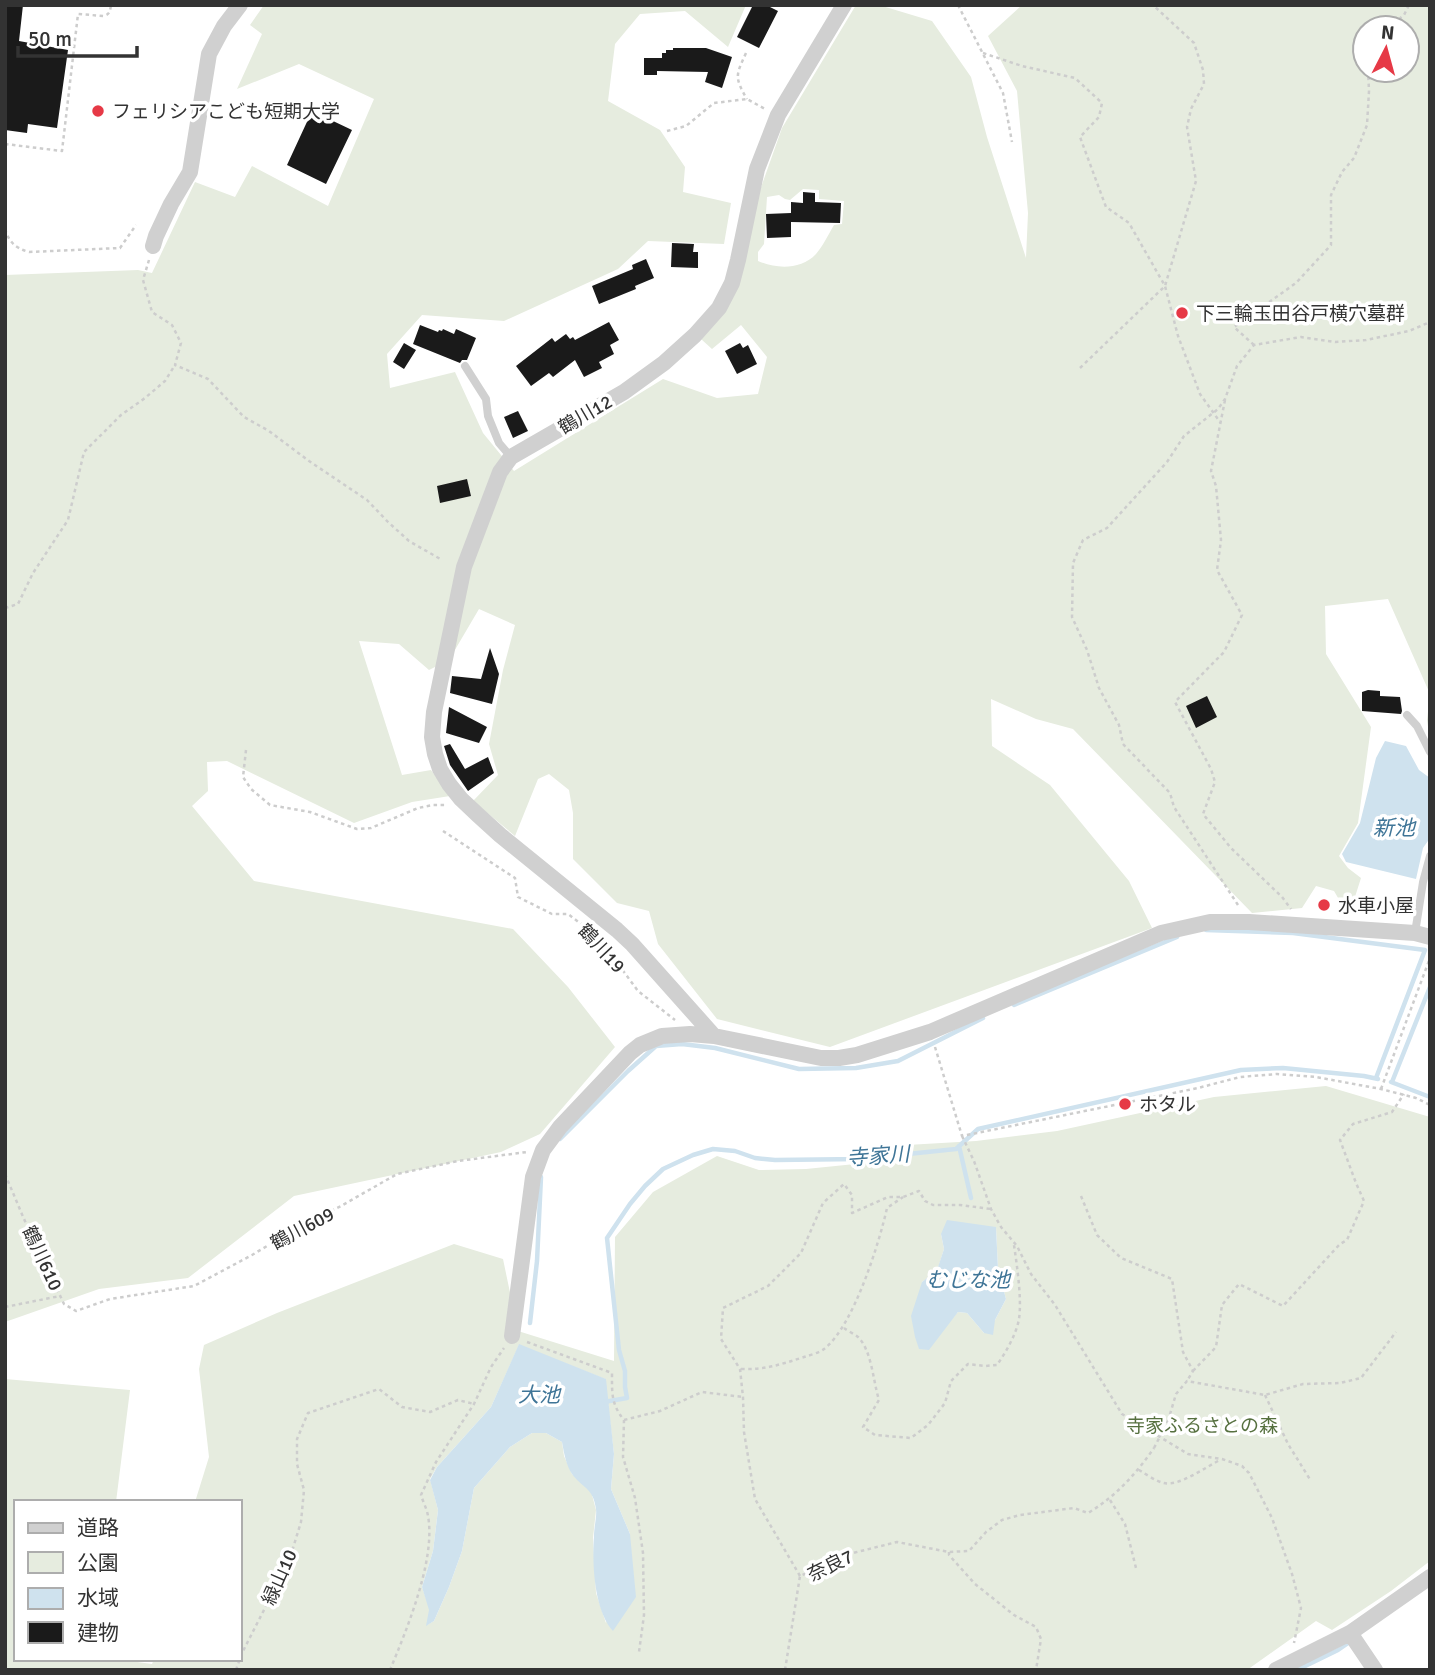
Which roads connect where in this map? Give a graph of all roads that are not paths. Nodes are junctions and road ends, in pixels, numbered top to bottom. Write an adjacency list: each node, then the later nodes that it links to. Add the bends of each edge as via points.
1 (240, 5): 3 (street, via 209,54 190,173)
2 (844, 5): 5 (street, 鶴川12, via 778,115 757,169 732,283 719,308 664,363 624,392)
3 (153, 246)
4 (465, 366): 5 (lane, via 486,399 499,443)
5 (511, 457): 10 (street, via 500,472 464,568 432,726 440,769 461,799 500,835 632,944)
6 (1407, 715): 7 (lane)
7 (1430, 752)
8 (1430, 856): 9 (lane, via 1423,882)
9 (1422, 935): 10 (street, via 1210,922 1161,933 930,1032 857,1055 821,1058)
10 (714, 1036): 11 (street, via 662,1036 640,1045 543,1150 533,1177)
11 (512, 1336)
12 (1430, 1577): 13 (street)
13 (1350, 1633): 14 (street); 15 (street)
14 (1276, 1670)
15 (1375, 1670)

